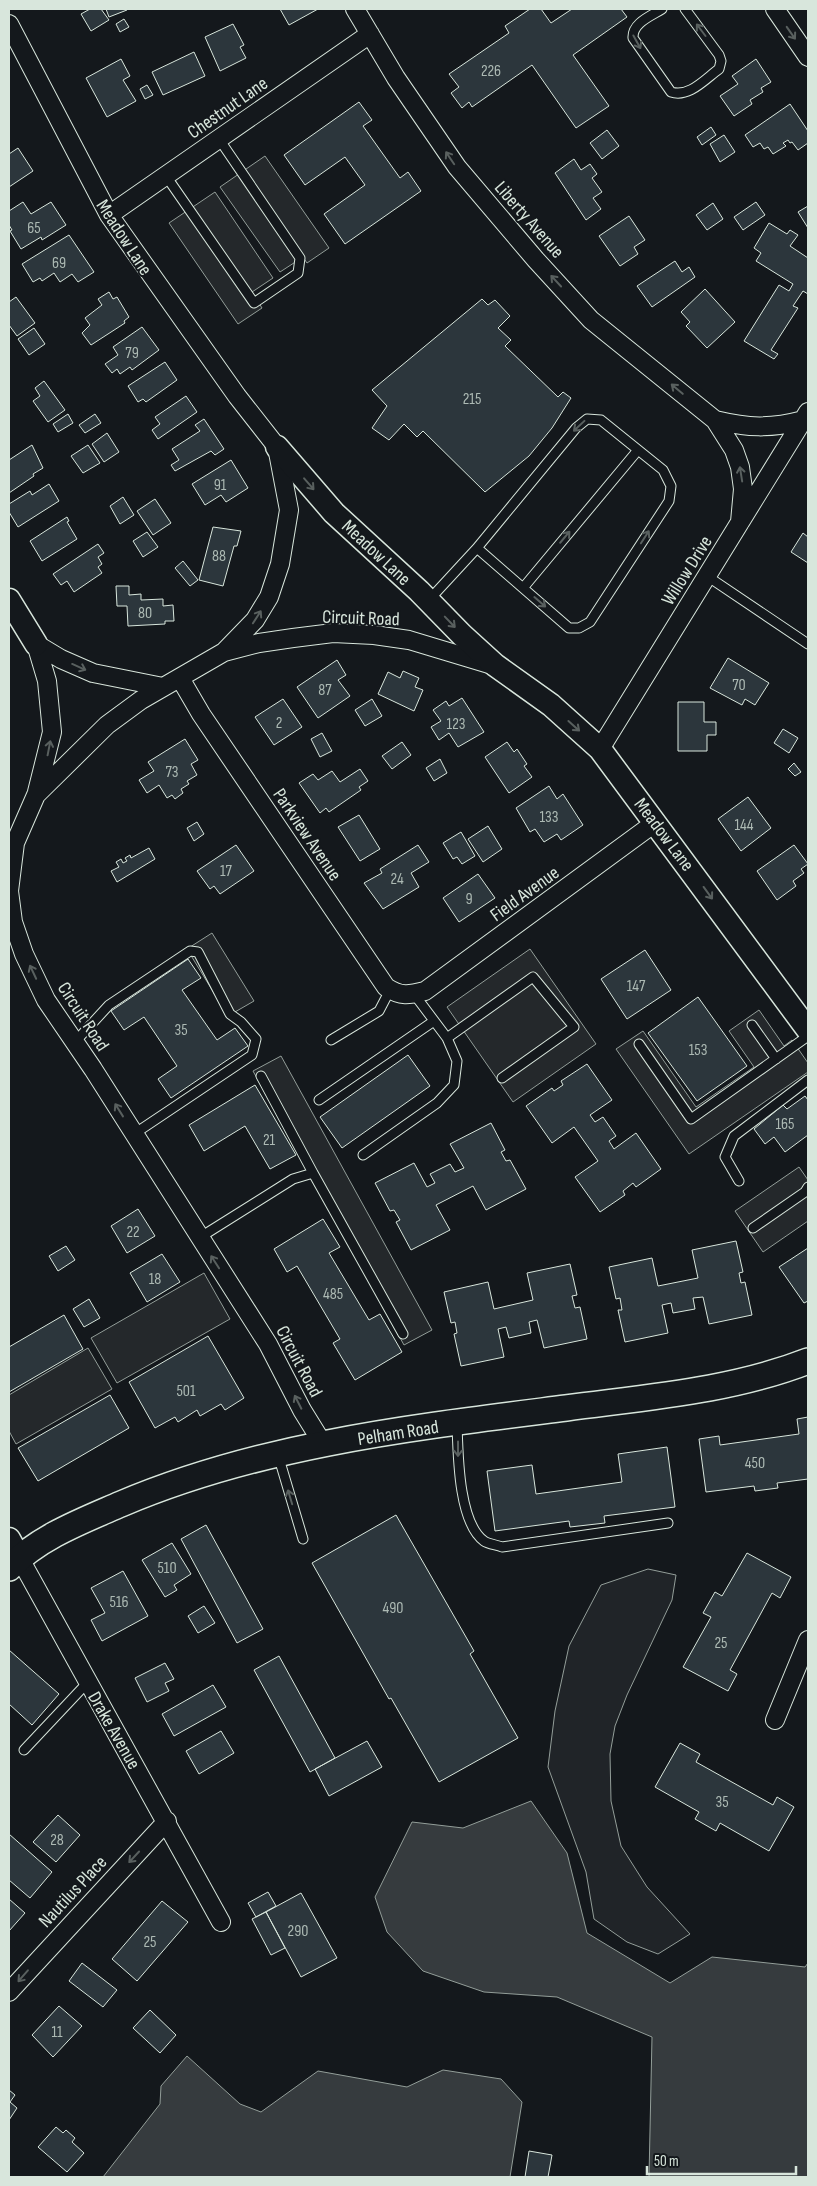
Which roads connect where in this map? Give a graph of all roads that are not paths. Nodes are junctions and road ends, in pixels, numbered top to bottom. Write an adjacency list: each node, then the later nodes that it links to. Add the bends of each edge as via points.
1 (355, 9): 6 (street, Liberty Avenue)
2 (662, 9): 3 (lane, one-way to 3, via 636,26 634,38 671,92 679,94 687,93 719,69 721,61)
3 (685, 9)
4 (775, 9): 7 (street, one-way to 7)
5 (9, 24): 10 (street, Meadow Lane)
6 (370, 34): 8 (street, Chestnut Lane); 12 (street, Liberty Avenue, one-way to 6, via 591,320 536,260 457,168)
7 (808, 57)
8 (219, 139): 9 (street, Chestnut Lane); 9 (lane, via 300,258 298,273 254,304)
9 (166, 176): 10 (street, Chestnut Lane)
10 (109, 215): 13 (street, Meadow Lane, via 225,381)
11 (806, 416): 12 (street, Liberty Avenue, via 777,427 760,428); 15 (street, Willow Drive)
12 (715, 420): 15 (street, Liberty Avenue, one-way to 12, via 743,489 740,467 734,450)
13 (277, 447): 20 (street, Meadow Lane, one-way to 20, via 334,513); 23 (street, Circuit Road, one-way to 13, via 255,620 269,596 280,564 289,510)
14 (638, 450): 16 (lane, one-way to 16, via 601,420 587,419 576,428); 18 (lane, one-way to 14); 18 (lane, one-way to 14, via 569,628 580,628 590,622 669,501 671,486 663,470)
15 (740, 522): 17 (street, Willow Drive)
16 (477, 548): 18 (lane); 20 (lane)
17 (707, 576): 22 (lane); 27 (street, Willow Drive)
18 (523, 588)
19 (9, 600): 21 (street)
20 (428, 600): 24 (street, Meadow Lane, one-way to 24)
21 (36, 644): 26 (street, one-way to 26, via 93,673); 28 (street, one-way to 21, via 52,732 47,681)
22 (808, 644)
23 (224, 652): 24 (street, Circuit Road, via 259,643 334,633 408,640); 25 (street, Circuit Road)
24 (495, 665): 27 (street, Meadow Lane, one-way to 27, via 551,705)
25 (180, 678): 26 (street, Circuit Road); 30 (street, Parkview Avenue, via 218,739)
26 (163, 687): 28 (street, Circuit Road, via 107,724)
27 (600, 749): 29 (street, Meadow Lane)
28 (36, 795): 38 (street, Circuit Road, one-way to 28, via 46,1000 13,922 9,891 15,843)
29 (656, 822): 31 (street, Field Avenue, via 425,990); 34 (street, Meadow Lane, one-way to 34)
30 (390, 990): 31 (street, via 408,996); 37 (lane, via 379,1011)
31 (414, 994): 32 (lane)
32 (434, 1021): 36 (lane); 44 (lane)
33 (752, 1025): 40 (lane)
34 (808, 1030)
35 (808, 1036): 40 (lane)
36 (447, 1038): 42 (lane, via 533,977 574,1027); 46 (lane, via 458,1061 454,1085 437,1103)
37 (331, 1040)
38 (75, 1042): 45 (street, Circuit Road, one-way to 38); 45 (lane, via 109,1005 190,951 198,952 230,1014 252,1033 256,1040 252,1055)
39 (639, 1044): 40 (lane, via 691,1118)
40 (776, 1059)
41 (261, 1076): 47 (lane)
42 (502, 1078)
43 (808, 1080): 48 (lane, via 734,1136 725,1157)
44 (319, 1100)
45 (134, 1134): 51 (street, Circuit Road)
46 (363, 1155)
47 (313, 1173): 51 (lane, via 293,1179); 52 (lane)
48 (739, 1181)
49 (808, 1187): 50 (lane)
50 (753, 1228)
51 (200, 1238): 55 (street, Circuit Road, one-way to 51, via 268,1344)
52 (403, 1334)
53 (808, 1361): 54 (main road, Pelham Road, via 751,1381)
54 (457, 1423): 55 (main road, Pelham Road); 57 (lane, one-way to 57, via 458,1474 469,1520 484,1541 502,1547)
55 (323, 1444): 56 (main road, Pelham Road)
56 (278, 1454): 58 (lane, one-way to 56); 59 (main road, Pelham Road, via 152,1491)
57 (668, 1523)
58 (303, 1539)
59 (12, 1554): 61 (street, Drake Avenue)
60 (808, 1640): 62 (street)
61 (88, 1682): 63 (lane); 64 (street, Drake Avenue)
62 (775, 1720)
63 (24, 1750)
64 (167, 1821): 65 (street, Drake Avenue); 66 (street, Nautilus Place, one-way to 66)
65 (221, 1922)
66 (9, 1992)

